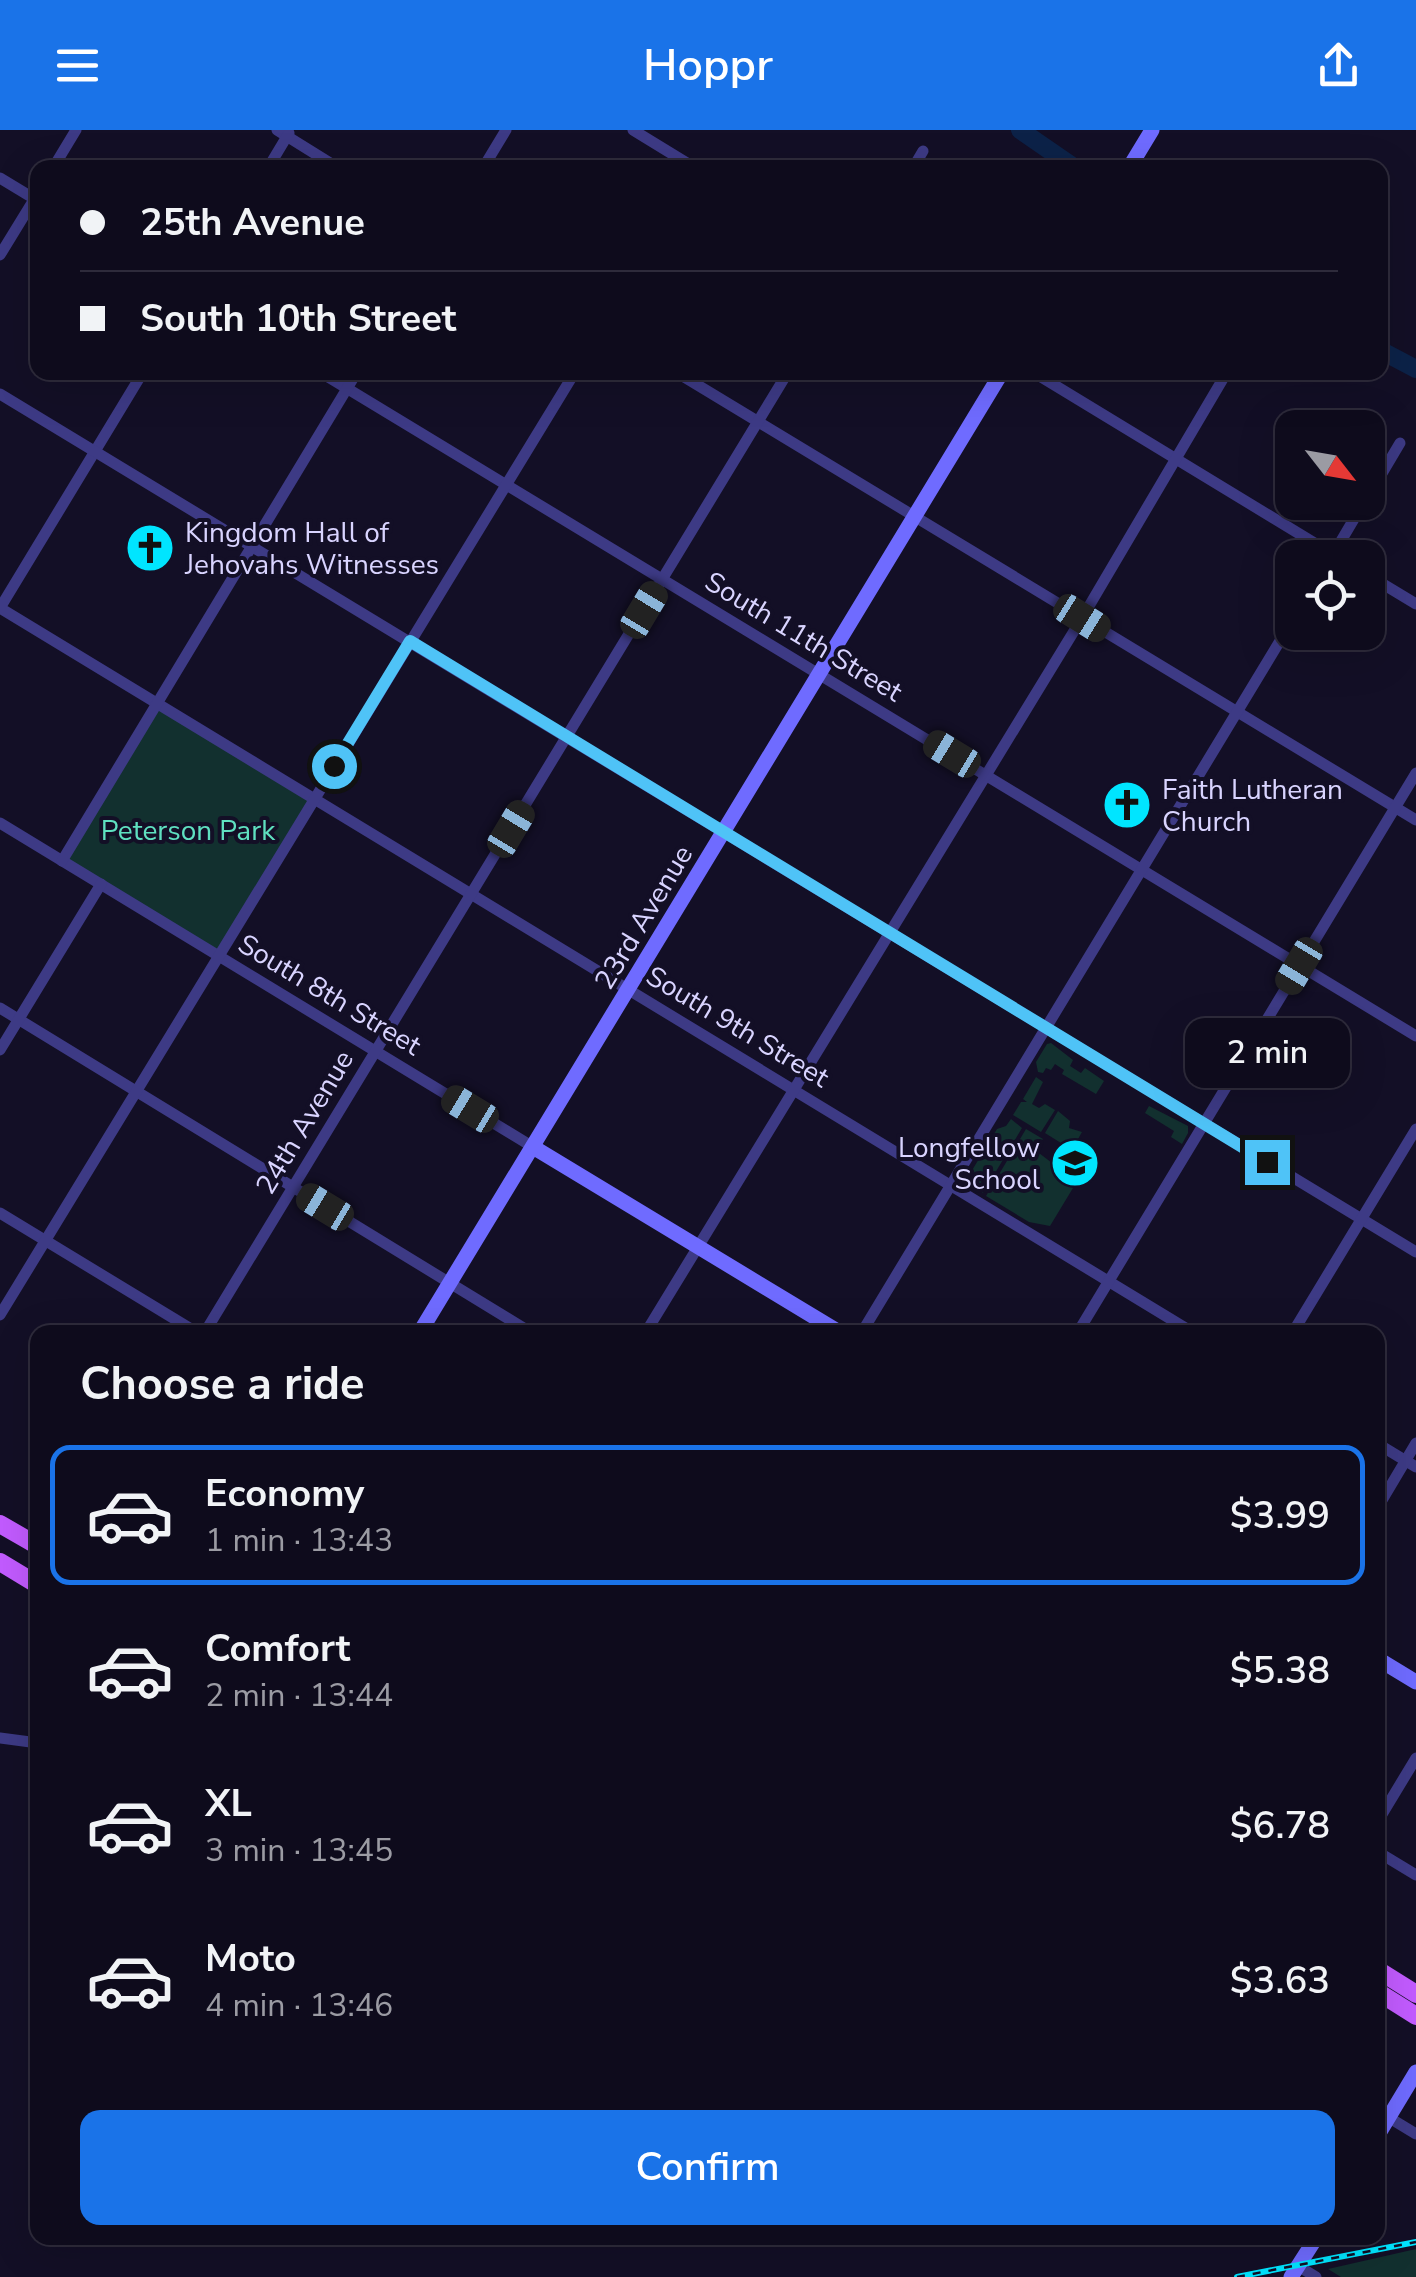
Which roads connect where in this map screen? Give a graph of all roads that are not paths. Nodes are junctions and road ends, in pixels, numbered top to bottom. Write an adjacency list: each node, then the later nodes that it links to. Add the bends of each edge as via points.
1 (76, 130): 7 (street)
2 (506, 130): 10 (street)
3 (634, 130): 11 (street)
4 (1152, 130): 13 (main road)
5 (285, 132): 8 (street); 9 (street)
6 (923, 151): 12 (street)
7 (58, 160)
8 (272, 160)
9 (326, 160)
10 (488, 160)
11 (682, 160)
12 (918, 160)
13 (1133, 160)
14 (0, 178): 15 (street)
15 (30, 195)
16 (30, 208): 17 (street)
17 (0, 255)
18 (138, 380): 31 (street)
19 (333, 380): 27 (street, South 11th Street)
20 (353, 380): 27 (street)
21 (570, 380): 34 (street)
22 (689, 380): 29 (street)
23 (783, 380): 29 (street, 24th Avenue)
24 (997, 380): 35 (main road, 23rd Avenue)
25 (1046, 380): 32 (street)
26 (1223, 380): 32 (street)
27 (347, 389): 34 (street, South 11th Street); 37 (street)
28 (0, 394): 31 (street)
29 (758, 422): 35 (street); 38 (street, 24th Avenue)
30 (1400, 443): 33 (street)
31 (95, 451): 37 (street); 41 (street)
32 (1175, 458): 36 (street); 42 (street)
33 (1385, 468)
34 (506, 484): 38 (street, South 11th Street); 43 (street)
35 (915, 517): 42 (street); 45 (main road, 23rd Avenue)
36 (1308, 540)
37 (253, 546): 43 (street); 46 (street)
38 (662, 580): 45 (street, South 11th Street); 48 (street, 24th Avenue)
39 (1385, 585): 40 (street)
40 (1416, 604)
41 (0, 608): 46 (street, South 9th Street)
42 (1082, 618): 47 (street); 49 (street)
43 (410, 641): 48 (street); 51 (street)
44 (1275, 650): 47 (street)
45 (819, 674): 49 (street, South 11th Street); 55 (main road, 23rd Avenue)
46 (158, 703): 51 (street, South 9th Street); 56 (street)
47 (1238, 712): 52 (street); 57 (street)
48 (567, 737): 55 (street); 59 (street, 24th Avenue)
49 (985, 773): 57 (street, South 11th Street); 60 (street)
50 (1416, 773): 52 (street)
51 (314, 799): 59 (street, South 9th Street); 61 (street)
52 (1395, 807): 53 (street); 62 (street)
53 (1416, 820)
54 (0, 823): 56 (street, South 8th Street)
55 (724, 832): 60 (street); 63 (main road, 23rd Avenue)
56 (62, 861): 58 (street, South 8th Street)
57 (1142, 870): 62 (street, South 11th Street); 66 (street)
58 (102, 884): 61 (street, South 8th Street); 65 (street)
59 (472, 894): 63 (street, South 9th Street); 69 (street, 24th Avenue)
60 (890, 933): 66 (street); 70 (street)
61 (219, 956): 69 (street, South 8th Street); 71 (street)
62 (1299, 966): 67 (street, South 11th Street); 72 (street)
63 (628, 989): 70 (street, South 9th Street); 74 (main road, 23rd Avenue)
64 (0, 1008): 65 (street)
65 (19, 1020): 68 (street); 71 (street)
66 (1046, 1028): 72 (street); 75 (street)
67 (1416, 1036)
68 (0, 1050)
69 (377, 1052): 74 (street, South 8th Street); 76 (street, 24th Avenue)
70 (795, 1090): 75 (street, South 9th Street); 80 (street)
71 (137, 1092): 76 (street); 79 (street)
72 (1204, 1123): 78 (street); 82 (street)
73 (1416, 1129): 78 (street)
74 (533, 1147): 80 (main road, South 8th Street); 83 (main road, 23rd Avenue)
75 (951, 1186): 82 (street, South 9th Street); 91 (street)
76 (294, 1188): 83 (street); 86 (street, 24th Avenue)
77 (0, 1212): 79 (street)
78 (1362, 1219): 81 (street); 94 (street)
79 (46, 1240): 84 (street); 85 (street)
80 (698, 1247): 89 (street); 90 (main road, South 8th Street)
81 (1416, 1252)
82 (1108, 1282): 92 (street); 93 (street, South 9th Street)
83 (450, 1284): 87 (main road, 23rd Avenue); 88 (street)
84 (0, 1314)
85 (185, 1325)
86 (209, 1325)
87 (424, 1325)
88 (518, 1325)
89 (650, 1325)
90 (826, 1325)
91 (866, 1325)
92 (1082, 1325)
93 (1180, 1325)
94 (1297, 1325)
95 (1416, 1443): 97 (street)
96 (1385, 1448): 97 (street)
97 (1411, 1464): 98 (street)
98 (1385, 1498)
99 (0, 1524): 100 (main road)
100 (30, 1541)
101 (0, 1562): 102 (main road)
102 (30, 1579)
103 (1385, 1663): 104 (main road)
104 (1416, 1682)
105 (0, 1738): 106 (street)
106 (30, 1742)
107 (1416, 1758): 108 (street)
108 (1385, 1809)
109 (1385, 1856): 110 (street)
110 (1416, 1875)
111 (1385, 1977): 113 (main road)
112 (1385, 1997): 113 (main road)
113 (1413, 2007)
114 (1416, 2072): 115 (main road)
115 (1385, 2111)
116 (1385, 2115): 117 (street)
117 (1416, 2134)
118 (1312, 2245): 119 (main road)
119 (1295, 2272): 120 (street)
120 (1316, 2277)

